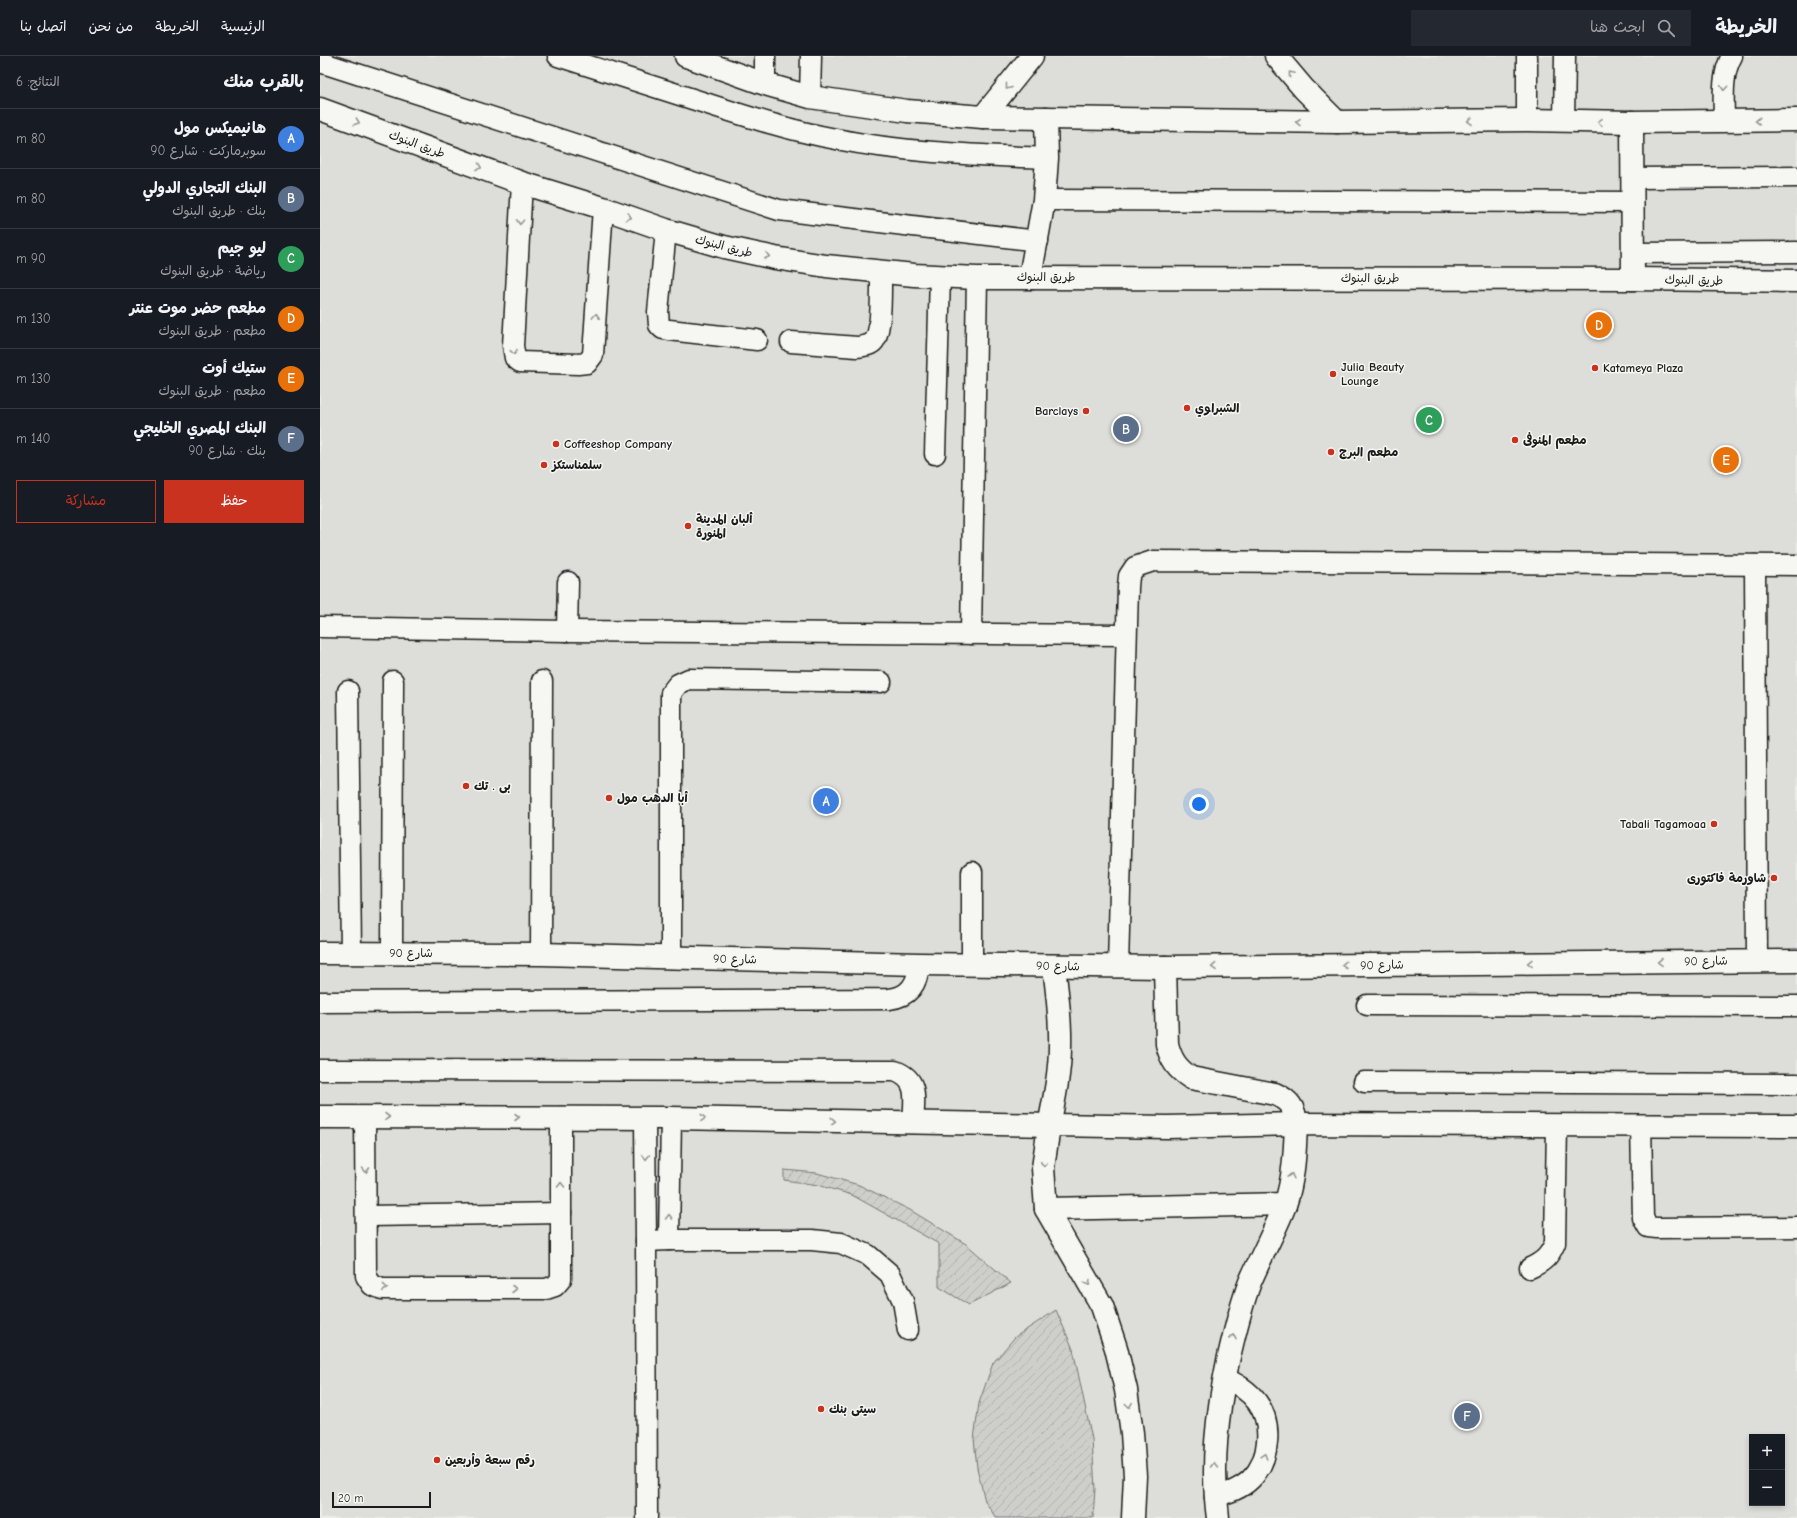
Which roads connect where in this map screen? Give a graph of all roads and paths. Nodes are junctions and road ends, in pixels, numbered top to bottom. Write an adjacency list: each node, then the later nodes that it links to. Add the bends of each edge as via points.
1 (558, 56): 22 (lane, via 739,114 836,139 935,153)
2 (686, 56): 11 (street)
3 (765, 56): 11 (lane)
4 (811, 56): 12 (lane)
5 (1032, 56): 14 (street, one-way to 14)
6 (1276, 56): 20 (street, one-way to 6)
7 (1527, 56): 16 (lane)
8 (1565, 56): 18 (lane)
9 (1732, 56): 19 (lane, one-way to 19, via 1724,84)
10 (320, 62): 30 (lane, via 779,210)
11 (765, 84): 12 (street)
12 (810, 97): 14 (street, via 907,111)
13 (320, 109): 25 (street, طريق البنوك, one-way to 25)
14 (983, 117): 15 (street)
15 (1046, 118): 20 (street, one-way to 15); 22 (street)
16 (1527, 120): 18 (street); 20 (street, one-way to 20)
17 (1797, 120): 19 (street, one-way to 19)
18 (1564, 121): 21 (street, one-way to 18)
19 (1724, 121): 21 (street)
20 (1337, 122)
21 (1632, 122): 24 (street)
22 (1047, 158): 26 (street)
23 (1797, 177): 24 (lane)
24 (1632, 178): 27 (street)
25 (522, 183): 28 (street, طريق البنوك); 28 (lane, one-way to 28, via 513,346 515,358 520,362 578,364 586,363 593,355)
26 (1044, 200): 27 (lane); 30 (street)
27 (1632, 202): 32 (street)
28 (603, 208): 29 (street, طريق البنوك, one-way to 29)
29 (666, 230): 33 (street, طريق البنوك, one-way to 33, via 724,247 775,258); 39 (lane, via 659,325 669,330)
30 (1038, 241): 35 (street)
31 (1797, 252): 32 (lane)
32 (1633, 253): 37 (street)
33 (881, 272): 34 (street, طريق البنوك); 40 (lane, via 878,332 874,341 866,346 857,347)
34 (940, 276): 36 (street, طريق البنوك); 41 (lane)
35 (1030, 277): 36 (street, طريق البنوك); 37 (street, طريق البنوك)
36 (977, 278): 47 (lane)
37 (1633, 279): 38 (street, طريق البنوك)
38 (1797, 281)
39 (757, 340)
40 (791, 342)
41 (935, 454)
42 (1756, 564): 43 (lane); 48 (lane, via 1153,561 1135,567 1129,576); 59 (lane)
43 (1797, 565)
44 (568, 582): 46 (lane)
45 (320, 627): 46 (lane)
46 (567, 631): 47 (lane)
47 (971, 634): 48 (lane)
48 (1126, 636): 64 (lane)
49 (393, 681): 56 (lane)
50 (542, 681): 57 (lane)
51 (881, 682): 58 (lane, via 689,679 678,684 671,693)
52 (348, 691): 55 (lane)
53 (972, 872): 62 (lane)
54 (320, 953): 55 (street, شارع 90)
55 (351, 953): 56 (street, شارع 90)
56 (392, 953): 57 (street, شارع 90)
57 (541, 954): 58 (street, شارع 90)
58 (671, 958): 61 (street, شارع 90)
59 (1757, 960): 60 (street, شارع 90); 65 (street, شارع 90, one-way to 65)
60 (1797, 961)
61 (919, 964): 62 (street, شارع 90); 66 (lane, via 912,989 897,998 889,999)
62 (972, 965): 63 (street, شارع 90)
63 (1054, 966): 64 (street, شارع 90); 81 (street, via 1060,1047 1057,1087)
64 (1118, 967): 65 (street, شارع 90)
65 (1165, 968): 78 (street, via 1167,1044 1175,1065 1191,1078 1280,1096 1291,1105 1296,1114)
66 (320, 1002)
67 (1367, 1005): 68 (lane)
68 (1797, 1006)
69 (320, 1070): 77 (lane, via 895,1071 909,1078 913,1085)
70 (1364, 1082): 71 (lane)
71 (1797, 1084)
72 (320, 1117): 73 (street)
73 (365, 1117): 74 (street, one-way to 74); 86 (lane, one-way to 86)
74 (561, 1117): 75 (street); 85 (lane, one-way to 74)
75 (645, 1118): 76 (street); 89 (lane, one-way to 89)
76 (671, 1118): 77 (street, one-way to 77); 88 (lane, one-way to 76)
77 (913, 1123): 81 (street)
78 (1296, 1124): 79 (street); 81 (street, via 1167,1128); 83 (street, one-way to 78, via 1294,1164)
79 (1557, 1125): 80 (street); 90 (lane, via 1555,1243 1551,1254)
80 (1641, 1125): 82 (street); 87 (lane, via 1643,1218 1648,1227)
81 (1049, 1126): 84 (street, one-way to 84, via 1043,1168)
82 (1797, 1126)
83 (1285, 1204): 84 (street); 92 (street, one-way to 83, via 1236,1327 1250,1283)
84 (1046, 1209): 95 (street, one-way to 95, via 1102,1306 1116,1348 1126,1390 1132,1433 1135,1476)
85 (561, 1213): 86 (lane); 86 (lane, one-way to 85, via 366,1276 372,1285 382,1288 546,1289 555,1286 561,1279)
86 (366, 1216)
87 (1797, 1228)
88 (669, 1240): 89 (lane); 91 (lane, via 812,1240 841,1243 868,1255 890,1274 903,1301)
89 (646, 1241): 94 (lane)
90 (1530, 1268)
91 (908, 1330)
92 (1225, 1378): 93 (street, one-way to 92, via 1214,1457); 93 (lane, one-way to 92, via 1251,1479 1263,1461 1268,1441 1266,1421 1258,1402 1243,1387)
93 (1217, 1508)
94 (647, 1518)
95 (1133, 1518)

